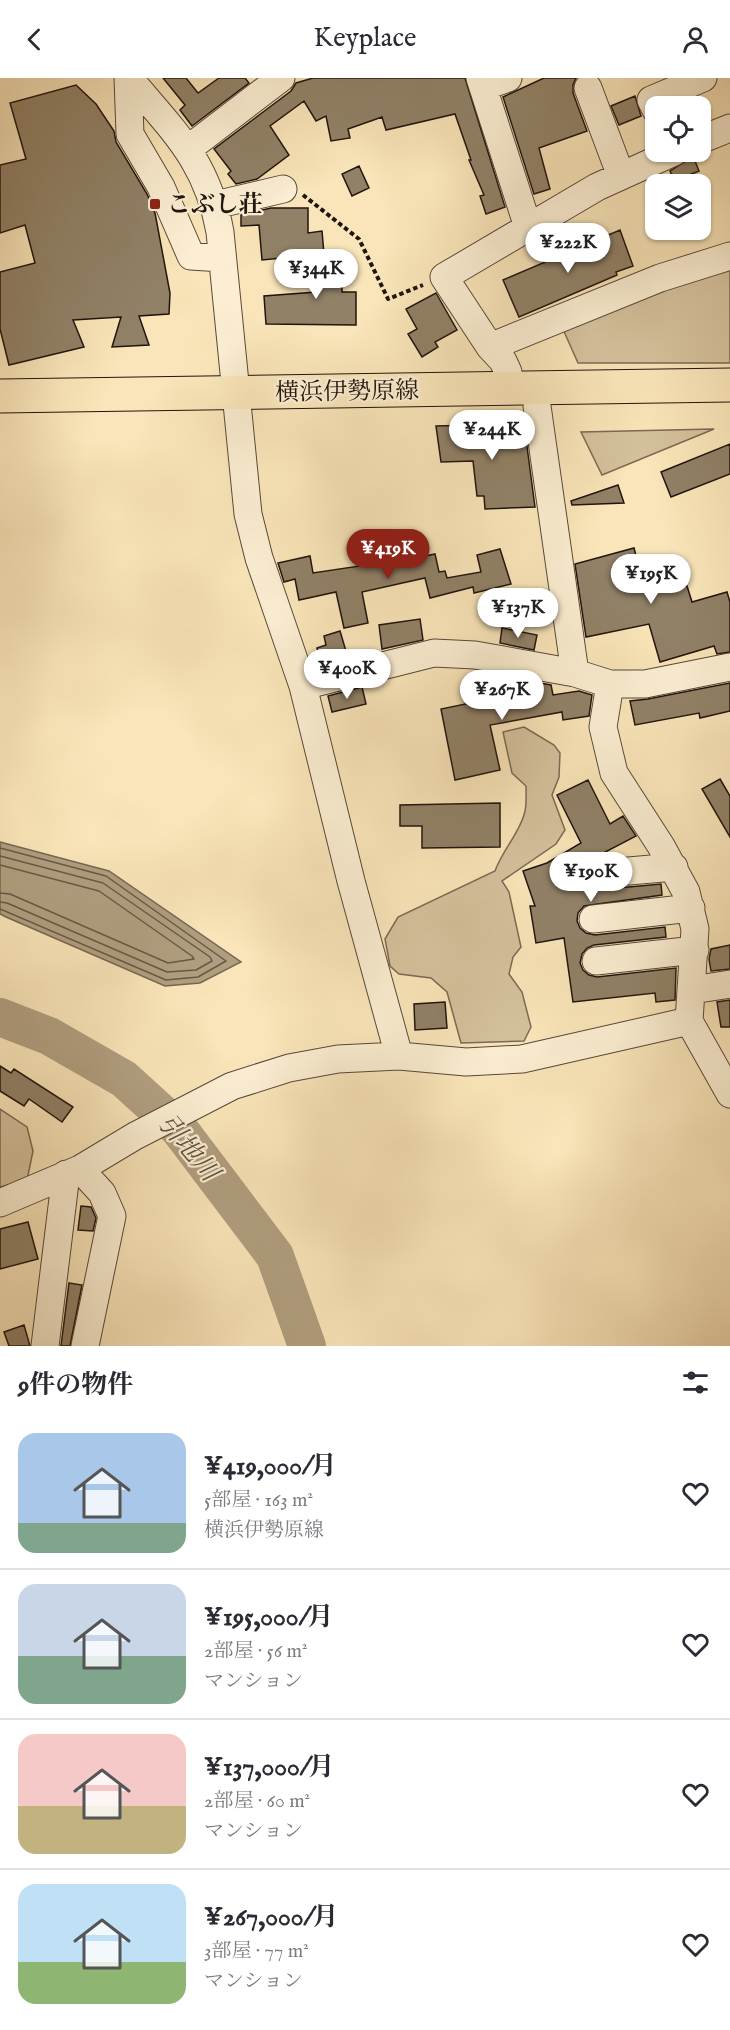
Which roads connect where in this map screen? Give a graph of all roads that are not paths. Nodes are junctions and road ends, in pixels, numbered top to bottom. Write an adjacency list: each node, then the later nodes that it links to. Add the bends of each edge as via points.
1 (128, 78): 9 (street); 16 (street, via 130,134 161,187 190,256)
2 (281, 78): 9 (street)
3 (703, 78): 6 (street)
4 (490, 81): 14 (street)
5 (588, 88): 11 (street)
6 (660, 96)
7 (730, 128): 8 (street)
8 (711, 136)
9 (188, 149): 13 (street, via 205,177)
10 (651, 162): 11 (street)
11 (621, 176): 14 (street)
12 (283, 189): 13 (street)
13 (215, 205): 16 (street)
14 (528, 227): 17 (street, via 444,277)
15 (730, 255): 17 (street, via 660,278)
16 (222, 258): 21 (street)
17 (490, 347): 19 (street, via 503,361)
18 (730, 385): 19 (main road, 横浜伊勢原線)
19 (509, 388): 21 (main road, 横浜伊勢原線)
20 (0, 396): 21 (main road, 横浜伊勢原線)
21 (235, 401): 23 (main road, 横浜伊勢原線); 24 (main road, 横浜伊勢原線); 28 (street, via 248,514)
22 (730, 405): 23 (main road, 横浜伊勢原線)
23 (537, 406): 26 (street)
24 (0, 413)
25 (730, 667): 27 (street, via 645,684)
26 (575, 673): 27 (street); 28 (street, via 475,655 434,653)
27 (610, 684): 29 (street, via 603,727 614,773)
28 (303, 686): 38 (street)
29 (674, 867): 30 (street); 31 (street)
30 (595, 874)
31 (691, 908): 32 (street); 33 (street)
32 (592, 919)
33 (695, 950): 34 (street); 36 (street)
34 (596, 961)
35 (730, 984): 36 (street)
36 (692, 990): 37 (street)
37 (689, 1021): 38 (street, via 522,1059 466,1062); 39 (street)
38 (399, 1056): 41 (street, via 338,1059 289,1068 232,1086)
39 (723, 1066): 40 (street)
40 (730, 1094)
41 (73, 1171): 42 (street); 43 (street); 44 (street, via 102,1193 112,1216)
42 (0, 1203)
43 (45, 1346)
44 (86, 1346)

